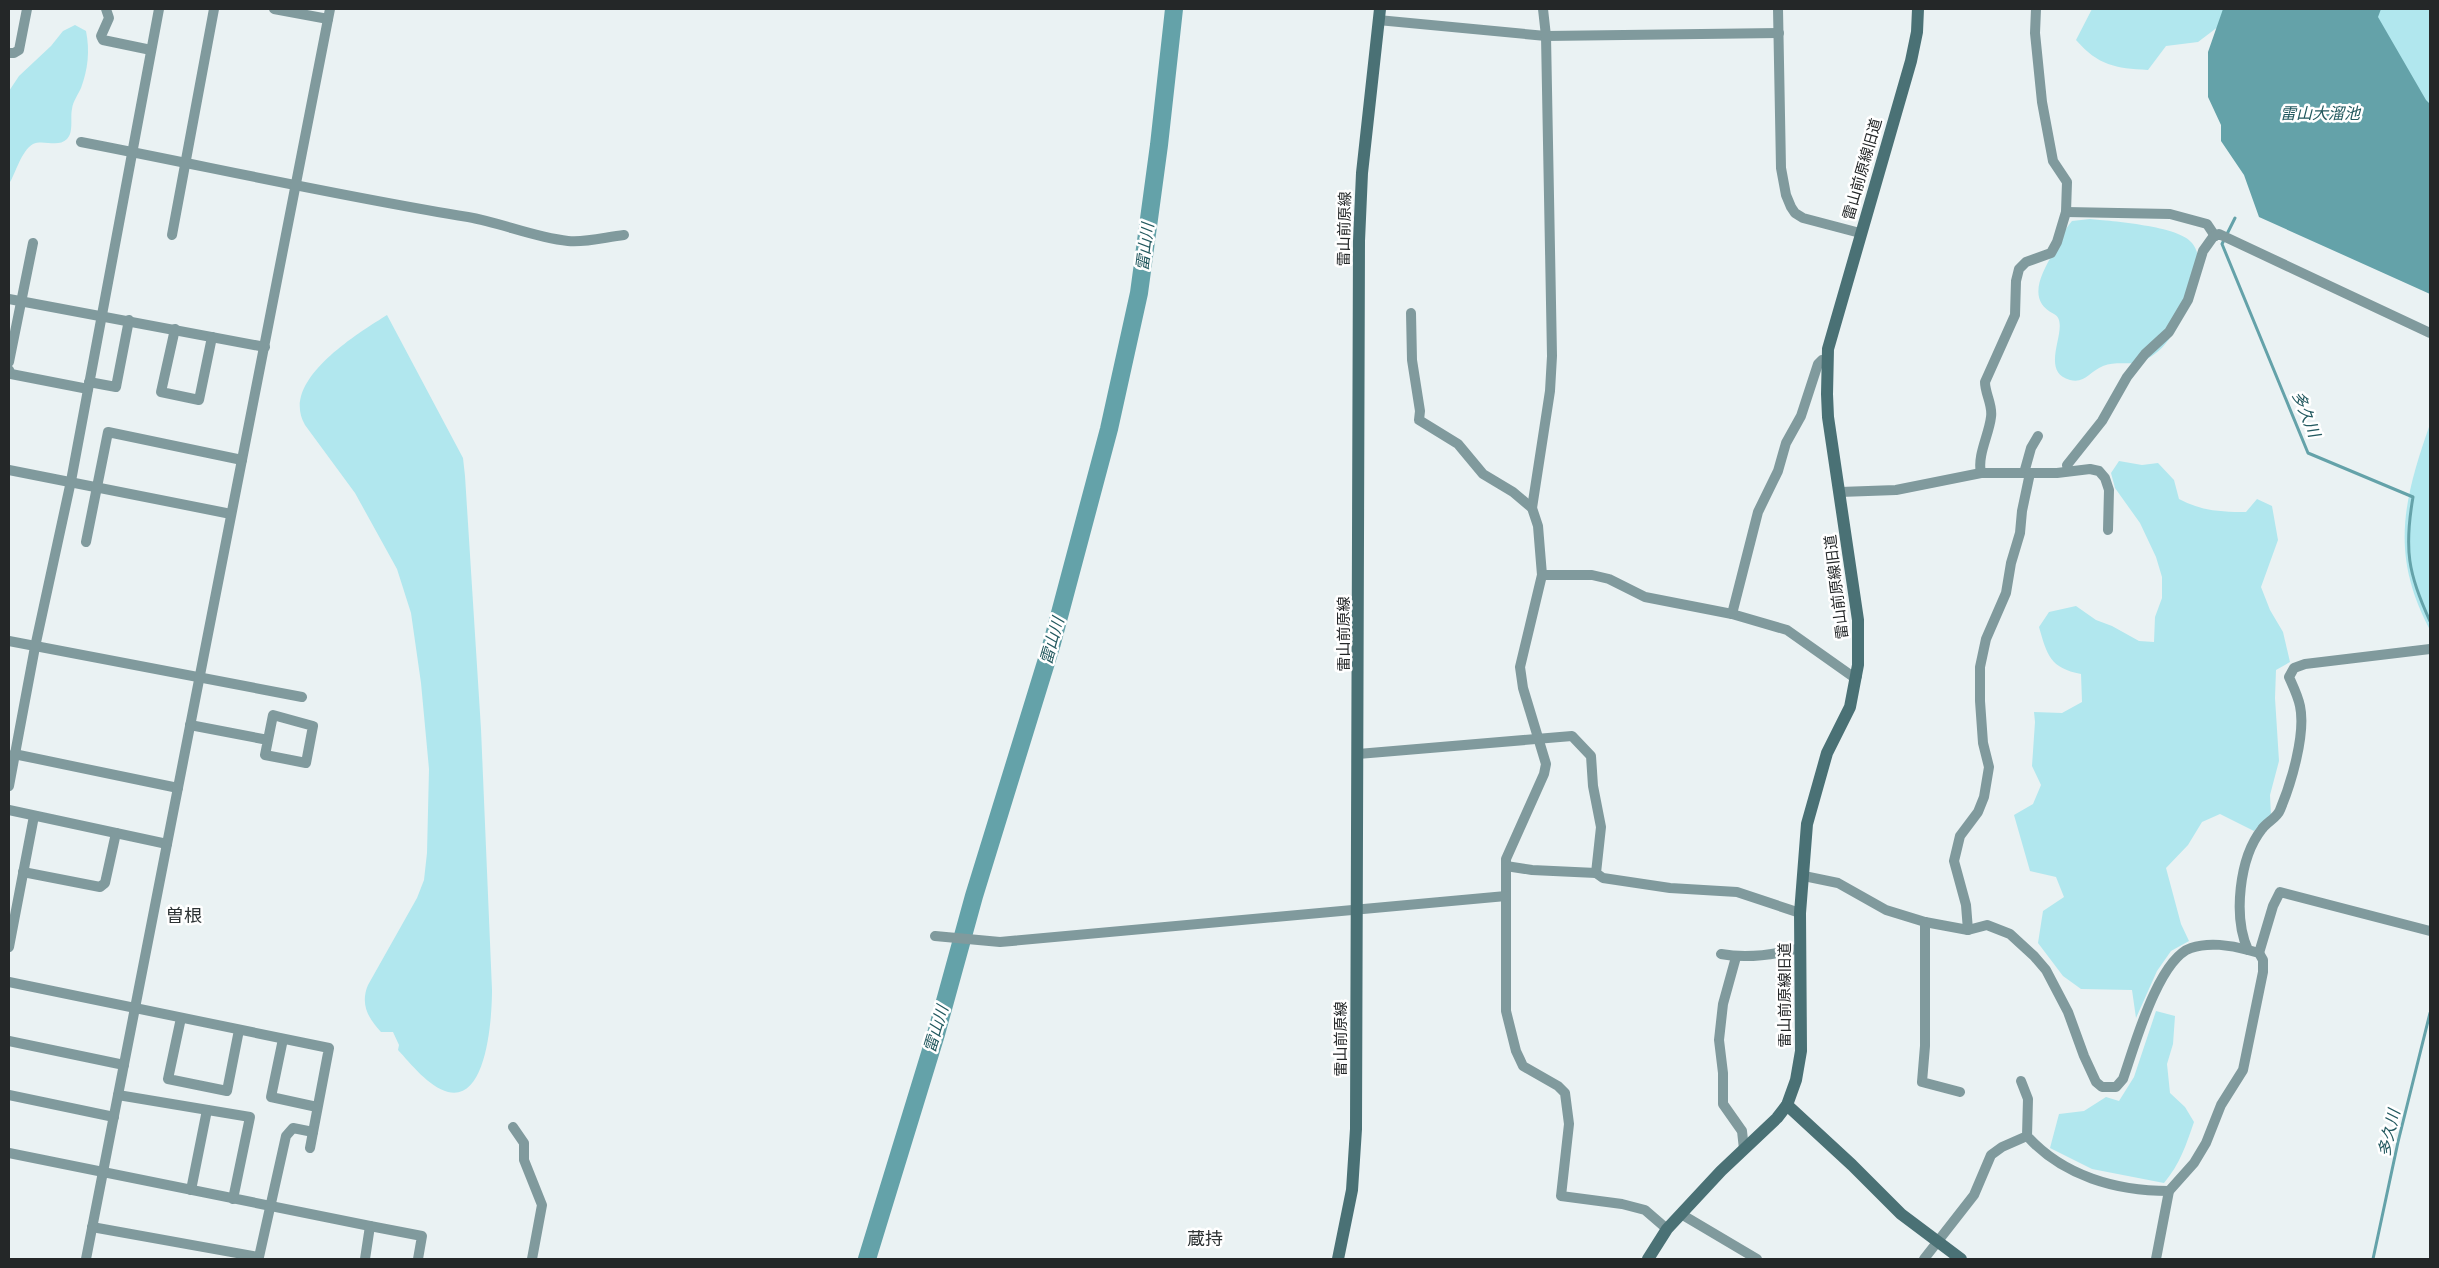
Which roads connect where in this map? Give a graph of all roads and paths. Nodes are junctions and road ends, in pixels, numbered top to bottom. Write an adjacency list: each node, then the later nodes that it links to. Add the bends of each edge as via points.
1 (27, 9): 15 (street, via 19,50)
2 (106, 9): 14 (street, via 108,18 102,40)
3 (158, 9): 14 (street)
4 (214, 9): 18 (street)
5 (274, 9): 10 (street)
6 (1543, 9): 13 (street)
7 (1778, 9): 12 (street)
8 (1918, 9): 21 (street, 雷山前原線旧道, via 1911,61)
9 (2036, 9): 20 (street, via 2035,33 2042,102 2053,161 2067,182)
10 (329, 14): 19 (street)
11 (1379, 15): 13 (street); 64 (street, 雷山前原線, via 1362,173 1359,241)
12 (1779, 33): 13 (street); 21 (street, via 1780,168 1786,195 1795,213 1803,218)
13 (1546, 36): 48 (street, via 1552,356 1550,391)
14 (151, 50): 17 (street)
15 (9, 53)
16 (81, 142): 17 (street)
17 (132, 152): 18 (street); 29 (street)
18 (186, 163): 19 (street); 22 (street)
19 (296, 184): 23 (street, via 379,203 489,221 533,236 570,241); 34 (street)
20 (2066, 212): 24 (street, via 2170,214 2207,224); 43 (street, via 2051,253 2026,262 2019,269 2015,315 1985,382 1991,418)
21 (1860, 233): 35 (street, 雷山前原線旧道)
22 (172, 235)
23 (624, 235)
24 (2221, 236): 32 (street); 42 (street, via 2203,251 2188,300 2169,332 2145,354 2127,378 2102,421 2067,465)
25 (33, 242): 27 (street)
26 (9, 299): 27 (street)
27 (20, 301): 29 (street); 36 (street)
28 (1411, 313): 48 (street, via 1412,360 1419,420 1458,444 1483,474)
29 (102, 315): 30 (street); 38 (street)
30 (129, 320): 31 (street); 38 (street, via 116,387)
31 (175, 329): 33 (street); 33 (street, via 161,392 199,400)
32 (2430, 334)
33 (212, 337): 34 (street)
34 (265, 347): 40 (street)
35 (1827, 361): 47 (street, 雷山前原線旧道, via 1828,417); 53 (street, via 1822,360 1818,364 1801,416 1786,443 1778,471 1758,512)
36 (9, 362)
37 (9, 370): 38 (street, via 11,374)
38 (89, 386): 45 (street)
39 (2038, 436): 44 (street, via 2031,448)
40 (242, 460): 46 (street, via 108,432); 49 (street)
41 (9, 470): 45 (street)
42 (2068, 470): 44 (street); 50 (street, via 2090,469 2099,471 2105,478 2109,490)
43 (1981, 473): 44 (street); 47 (street, via 1896,490)
44 (2027, 473): 79 (street, via 2020,533 2006,593 1986,639 1980,667 1983,743 1989,767 1981,804 1960,836 1954,861 1966,905)
45 (71, 481): 46 (street); 55 (street)
46 (97, 487): 49 (street); 51 (street)
47 (1840, 492): 57 (street, 雷山前原線旧道, via 1858,620)
48 (1532, 508): 52 (street, via 1538,526)
49 (231, 514): 58 (street)
50 (2108, 530)
51 (86, 542)
52 (1542, 575): 53 (street, via 1592,575 1609,579 1645,598); 61 (street, via 1520,666 1523,688)
53 (1732, 614): 57 (street, via 1787,630 1852,676)
54 (9, 642): 55 (street)
55 (35, 647): 58 (street); 63 (street)
56 (2430, 649): 84 (street, via 2294,668 2289,677 2300,705 2302,723 2298,746 2279,812 2262,829 2254,843 2240,887 2240,926)
57 (1857, 676): 74 (street, 雷山前原線旧道, via 1850,707 1827,753 1812,805 1807,824)
58 (199, 679): 59 (street); 60 (street)
59 (302, 698)
60 (190, 725): 62 (street); 66 (street)
61 (1539, 739): 64 (street); 71 (street, via 1546,764 1544,774 1520,824); 73 (street, via 1572,736 1591,756 1601,827)
62 (268, 740): 62 (street, via 266,756 306,763 313,726 273,715)
63 (14, 754): 65 (street); 66 (street)
64 (1358, 754): 76 (street, 雷山前原線)
65 (9, 786)
66 (178, 788): 70 (street)
67 (9, 810): 68 (street)
68 (34, 816): 69 (street); 72 (street)
69 (116, 833): 70 (street); 72 (street, via 105,883 100,887)
70 (167, 844): 89 (street)
71 (1506, 866): 73 (street); 75 (street)
72 (23, 872): 82 (street)
73 (1596, 873): 77 (street, via 1603,878 1670,888 1737,892)
74 (1804, 876): 77 (street, 雷山前原線旧道); 78 (street, via 1838,883 1886,910)
75 (1506, 896): 76 (street); 117 (street, via 1506,1011 1516,1051 1523,1066 1565,1093 1568,1106 1562,1196 1645,1210)
76 (1357, 910): 81 (street, via 985,942); 123 (street, 雷山前原線, via 1356,1128 1352,1190)
77 (1800, 913): 83 (street, 雷山前原線旧道)
78 (1925, 922): 79 (street); 96 (street, via 1922,1082)
79 (1968, 930): 84 (street, via 1988,925 2001,930 2034,956 2058,991 2096,1082 2107,1088 2116,1087 2123,1079 2158,985 2178,956 2191,948 2211,946)
80 (2430, 931): 85 (street, via 2280,892)
81 (935, 936)
82 (9, 947)
83 (1800, 948): 87 (street); 99 (street, 雷山前原線旧道, via 1801,1051)
84 (2248, 950): 85 (street)
85 (2258, 952): 111 (street, via 2263,960 2263,972 2243,1070 2221,1106 2194,1163)
86 (1721, 954): 87 (street)
87 (1736, 957): 107 (street, via 1723,1004 1719,1040 1723,1104 1742,1131)
88 (9, 982): 89 (street)
89 (135, 1009): 90 (street); 94 (street)
90 (181, 1018): 91 (street); 91 (street, via 168,1079 210,1088 227,1091)
91 (239, 1030): 92 (street)
92 (283, 1039): 100 (street, via 329,1048); 100 (street, via 271,1098)
93 (9, 1041): 94 (street)
94 (124, 1064): 97 (street)
95 (2021, 1081): 105 (street, via 2028,1099)
96 (1960, 1092)
97 (118, 1095): 101 (street); 102 (street)
98 (9, 1096): 102 (street)
99 (1787, 1105): 107 (street, 雷山前原線旧道); 118 (street, via 1901,1214)
100 (317, 1107): 104 (street)
101 (208, 1110): 110 (street); 112 (street, via 250,1117)
102 (114, 1116): 109 (street)
103 (513, 1127): 122 (street, via 524,1143 524,1160 542,1205)
104 (313, 1132): 106 (street); 113 (street, via 293,1128 286,1136)
105 (2027, 1136): 111 (street, via 2040,1151 2067,1170 2107,1183 2146,1191); 118 (street, via 1991,1155 1974,1195)
106 (310, 1148)
107 (1744, 1149): 114 (street, 雷山前原線旧道)
108 (9, 1153): 109 (street)
109 (103, 1171): 110 (street); 116 (street)
110 (191, 1190): 112 (street)
111 (2169, 1191): 128 (street)
112 (233, 1199): 113 (street)
113 (270, 1207): 115 (street); 116 (street, via 259,1257)
114 (1681, 1214): 117 (street, 雷山前原線旧道); 125 (street)
115 (370, 1226): 120 (street); 121 (street, via 422,1236)
116 (92, 1227): 119 (street)
117 (1667, 1229): 124 (street, 雷山前原線旧道)
118 (1936, 1242): 126 (street); 127 (street)
119 (86, 1259)
120 (366, 1259)
121 (418, 1259)
122 (532, 1259)
123 (1338, 1259)
124 (1648, 1259)
125 (1757, 1259)
126 (1924, 1259)
127 (1961, 1259)
128 (2156, 1259)

